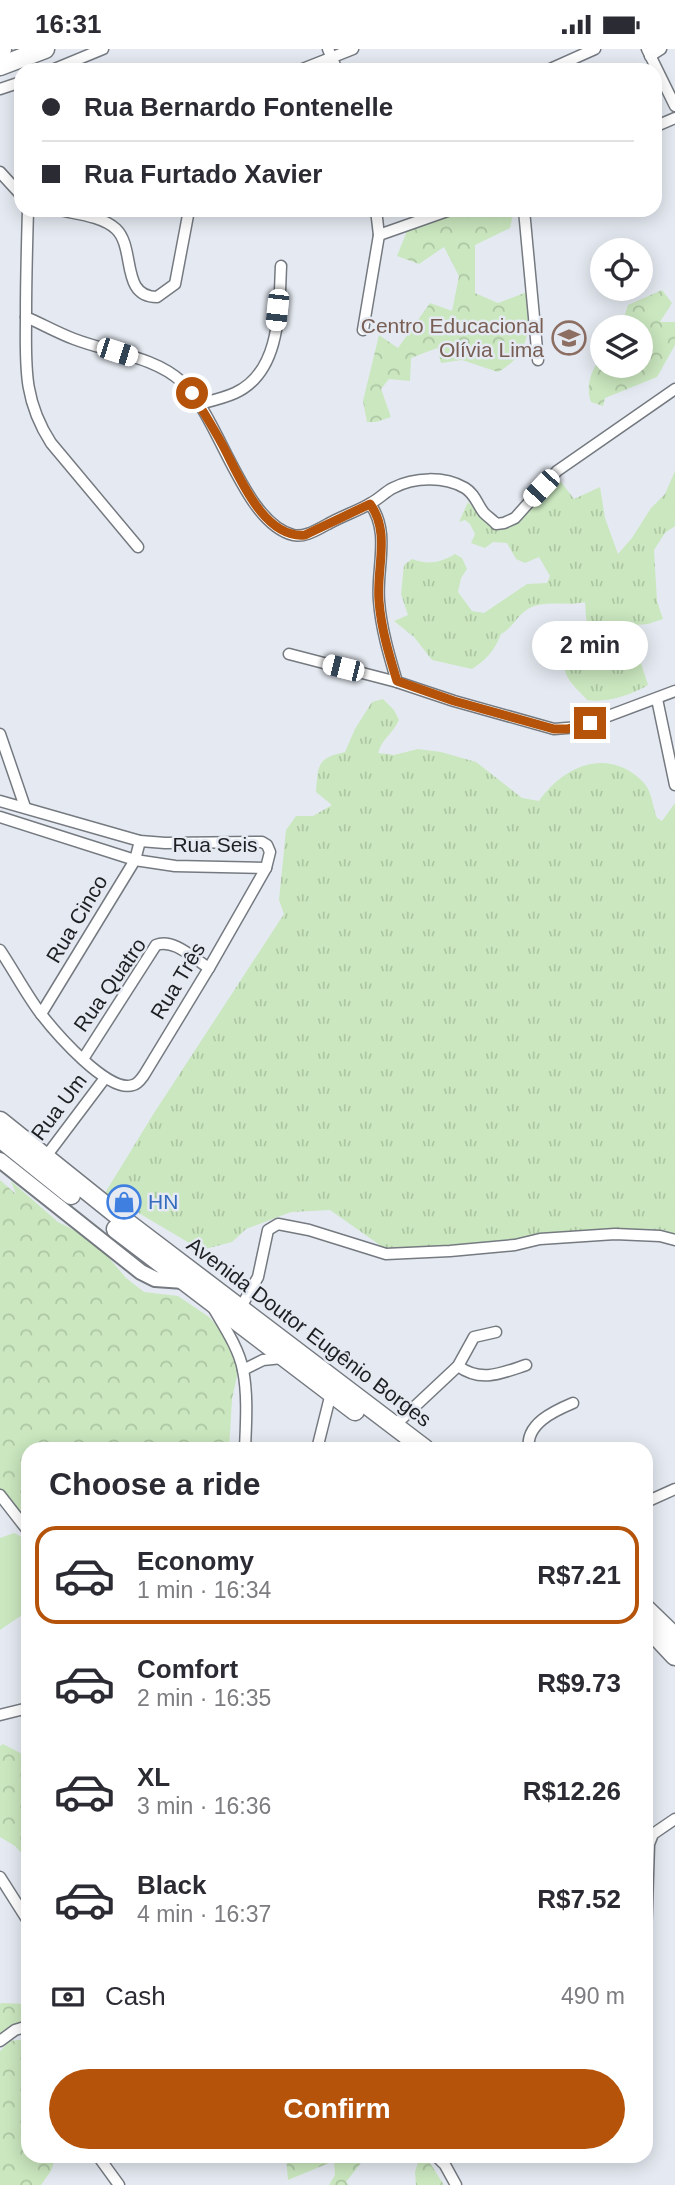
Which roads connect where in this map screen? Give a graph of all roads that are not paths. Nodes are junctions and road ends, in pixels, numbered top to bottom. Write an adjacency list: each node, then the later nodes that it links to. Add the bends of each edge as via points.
1 (45, 49): 11 (highway)
2 (103, 49): 8 (street)
3 (353, 49): 6 (street)
4 (595, 49): 10 (street)
5 (661, 49): 7 (street)
6 (330, 53): 9 (street)
7 (649, 53)
8 (69, 63)
9 (312, 63)
10 (564, 63)
11 (0, 66)
12 (662, 80): 13 (street)
13 (675, 106)
14 (0, 172): 15 (street)
15 (14, 187)
16 (28, 217): 24 (street)
17 (88, 217): 18 (street, via 116,229 125,244 134,285 145,295 157,297 174,284)
18 (188, 217)
19 (377, 217): 22 (street)
20 (430, 217): 22 (street)
21 (525, 217): 26 (street)
22 (379, 235): 25 (street)
23 (281, 266): 28 (street, via 275,333 264,367 235,393)
24 (26, 317): 28 (street, via 75,340 173,374); 30 (street, via 27,386 39,425)
25 (363, 330)
26 (538, 360)
27 (675, 389): 29 (street, via 556,471 515,518 505,523 496,524 468,490 435,480 406,482)
28 (199, 404): 29 (street, via 254,504 284,531 305,535)
29 (370, 504): 32 (street, via 381,525 378,599)
30 (138, 547)
31 (289, 654): 32 (street)
32 (397, 681): 34 (street, via 554,729 579,727)
33 (675, 691): 34 (street)
34 (657, 699): 36 (street)
35 (0, 734): 38 (street)
36 (675, 785)
37 (0, 801): 38 (street, Rua Seis)
38 (25, 807): 40 (street, Rua Seis)
39 (0, 817): 41 (street, Rua Seis)
40 (140, 841): 41 (street, Rua Cinco); 42 (street, Rua Seis, via 262,842 270,852)
41 (135, 860): 42 (street, Rua Seis, via 175,866); 45 (street, Rua Cinco)
42 (266, 868): 44 (street, Rua Três)
43 (0, 950): 45 (street)
44 (209, 968): 46 (street, Rua Quatro, via 173,945 156,945); 47 (street, Rua Três, via 138,1083 125,1087)
45 (41, 1014): 46 (street)
46 (83, 1059): 47 (street)
47 (105, 1078): 50 (street, Rua Um)
48 (0, 1122): 50 (highway, Avenida Doutor Eugênio Borges)
49 (0, 1138): 53 (highway, Avenida Doutor Eugênio Borges)
50 (44, 1159): 55 (highway, Avenida Doutor Eugênio Borges)
51 (0, 1160): 53 (main road, via 141,1272 155,1279)
52 (675, 1240): 55 (street, via 614,1234 386,1254 278,1224 268,1230 258,1277)
53 (184, 1281): 54 (highway, Avenida Doutor Eugênio Borges)
54 (208, 1299): 57 (highway, Avenida Doutor Eugênio Borges); 60 (street)
55 (241, 1307): 63 (highway, Avenida Doutor Eugênio Borges)
56 (496, 1332): 59 (street, via 474,1337)
57 (287, 1358): 60 (street, via 272,1357); 61 (highway, Avenida Doutor Eugênio Borges)
58 (526, 1365): 59 (street, via 484,1376)
59 (458, 1366): 63 (street)
60 (243, 1370): 64 (street)
61 (331, 1393): 65 (street); 66 (highway, Avenida Doutor Eugênio Borges)
62 (573, 1403): 68 (street, via 541,1421)
63 (394, 1426): 67 (highway, Avenida Doutor Eugênio Borges)
64 (245, 1442)
65 (319, 1442)
66 (398, 1442)
67 (416, 1442)
68 (529, 1442)
69 (675, 1489): 71 (street)
70 (0, 1495): 72 (street)
71 (653, 1499)
72 (21, 1522)
73 (653, 1616): 75 (highway)
74 (653, 1632): 76 (highway)
75 (675, 1637)
76 (675, 1656)
77 (21, 1710): 78 (street)
78 (0, 1715)
79 (675, 1819): 80 (street)
80 (653, 1835)
81 (0, 1877): 82 (street)
82 (21, 1910)
83 (21, 2028): 84 (street)
84 (0, 2041)
85 (103, 2163): 87 (street)
86 (443, 2163): 88 (street)
87 (119, 2185)
88 (456, 2185)

